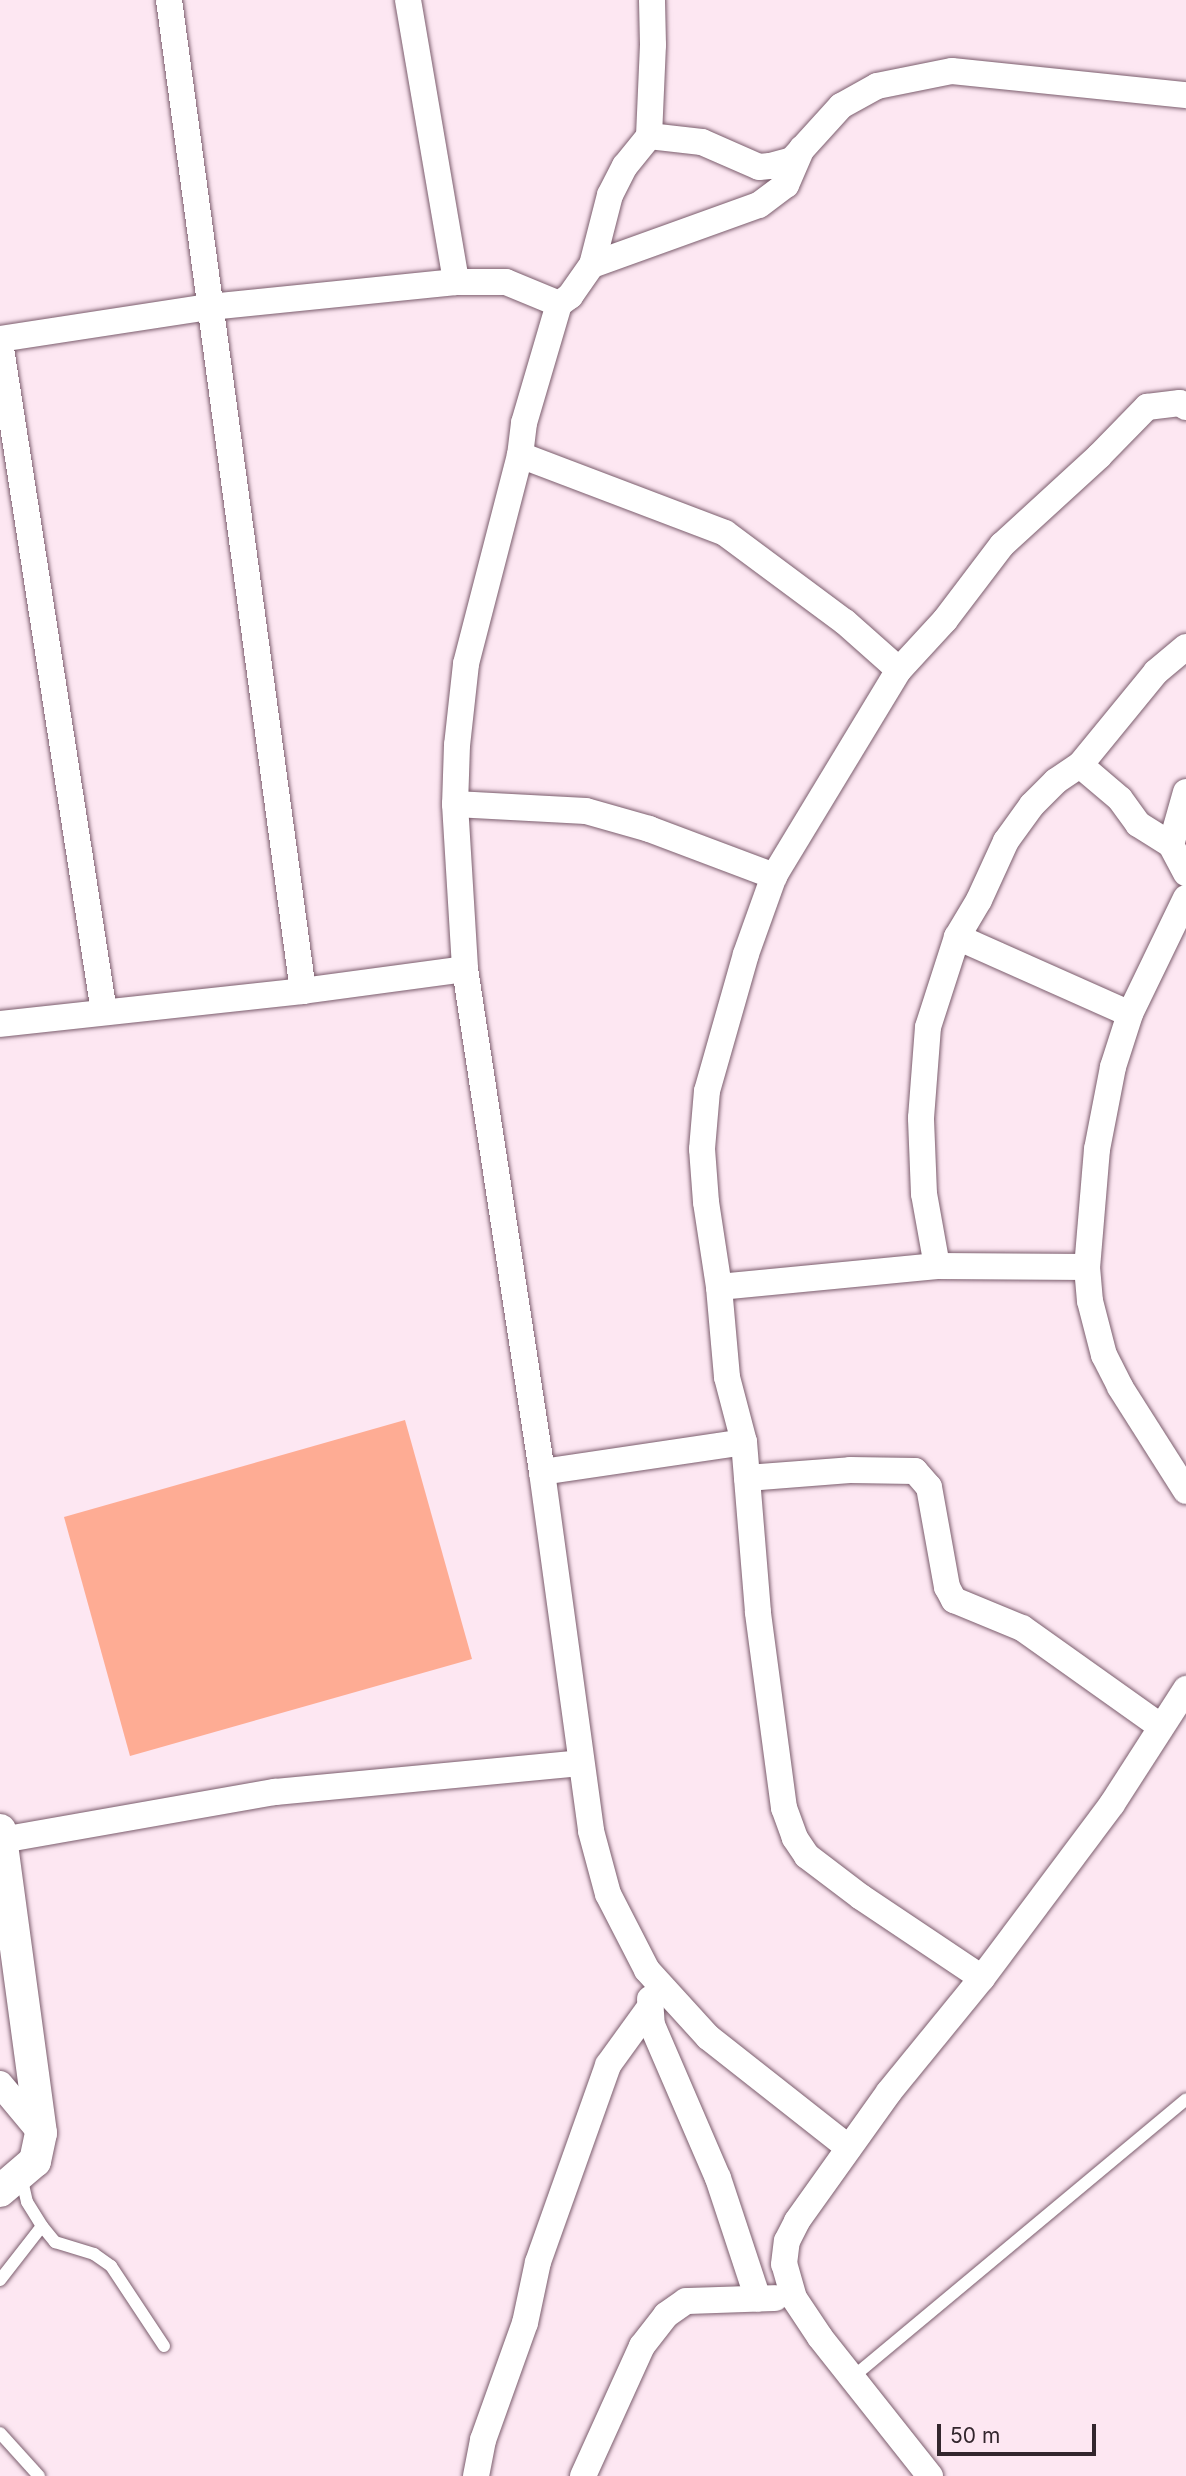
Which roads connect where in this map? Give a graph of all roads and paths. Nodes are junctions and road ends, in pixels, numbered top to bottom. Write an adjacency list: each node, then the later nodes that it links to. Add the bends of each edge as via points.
1 (169, 0): 10 (street)
2 (408, 0): 8 (street)
3 (652, 0): 5 (street)
4 (1186, 94): 6 (street, via 952,71 877,86 841,106)
5 (649, 136): 6 (street, via 702,142 759,167 792,160); 7 (street, via 610,195)
6 (804, 144): 7 (street, via 786,185 775,196)
7 (592, 265): 9 (street)
8 (456, 282): 9 (street, via 506,282); 10 (street)
9 (559, 304): 13 (street, via 524,423)
10 (211, 307): 11 (street); 25 (street)
11 (0, 341): 26 (street)
12 (1186, 407): 15 (street, via 1180,403 1147,407 1002,545 945,620)
13 (520, 455): 15 (street, via 725,533 845,622); 18 (street, via 466,664)
14 (1186, 647): 16 (street, via 1156,672)
15 (899, 670): 21 (street)
16 (1080, 765): 19 (street, via 1120,799 1138,824); 23 (street, via 1032,805 1006,841)
17 (1186, 792): 19 (street)
18 (455, 804): 21 (street, via 586,811 649,829); 24 (street)
19 (1171, 845): 20 (street)
20 (1186, 873)
21 (774, 876): 31 (street, via 746,954 707,1091 702,1149)
22 (1186, 898): 27 (street)
23 (957, 937): 27 (street); 29 (street, via 928,1027 923,1067 923,1194)
24 (465, 969): 25 (street); 33 (street)
25 (303, 991): 26 (street)
26 (104, 1012): 28 (street)
27 (1130, 1014): 30 (street, via 1113,1067 1097,1149)
28 (0, 1024)
29 (937, 1266): 30 (street); 31 (street)
30 (1087, 1267): 35 (street, via 1094,1323 1104,1355)
31 (719, 1287): 32 (street, via 727,1377)
32 (744, 1442): 33 (street); 34 (street)
33 (542, 1472): 38 (street)
34 (747, 1478): 37 (street, via 850,1470 915,1471 929,1487 947,1587 954,1600 1021,1628); 41 (street, via 776,1758 784,1808 795,1838 807,1856 850,1889)
35 (1186, 1491)
36 (1186, 1689): 37 (street)
37 (1160, 1726): 41 (street, via 1112,1804)
38 (581, 1763): 39 (street, via 275,1792); 40 (street, via 597,1860 620,1921)
39 (1, 1835): 45 (street)
40 (647, 1970): 42 (street); 46 (street, via 708,2036)
41 (982, 1978): 46 (street)
42 (650, 2007): 51 (street, via 652,2025 718,2178); 56 (street, via 608,2065 538,2262 525,2323 483,2440)
43 (0, 2084): 45 (street)
44 (1186, 2099): 53 (lane)
45 (41, 2133): 47 (street, via 35,2161)
46 (849, 2148): 50 (street, via 787,2241 784,2264)
47 (10, 2183): 48 (lane)
48 (42, 2226): 49 (lane); 52 (lane, via 55,2242 94,2254 111,2266)
49 (0, 2280)
50 (794, 2298): 51 (street); 53 (street)
51 (758, 2299): 57 (street, via 686,2301 666,2315 642,2346)
52 (164, 2346)
53 (854, 2376): 58 (street)
54 (0, 2433): 55 (lane)
55 (39, 2476)
56 (476, 2476)
57 (583, 2476)
58 (930, 2476)

